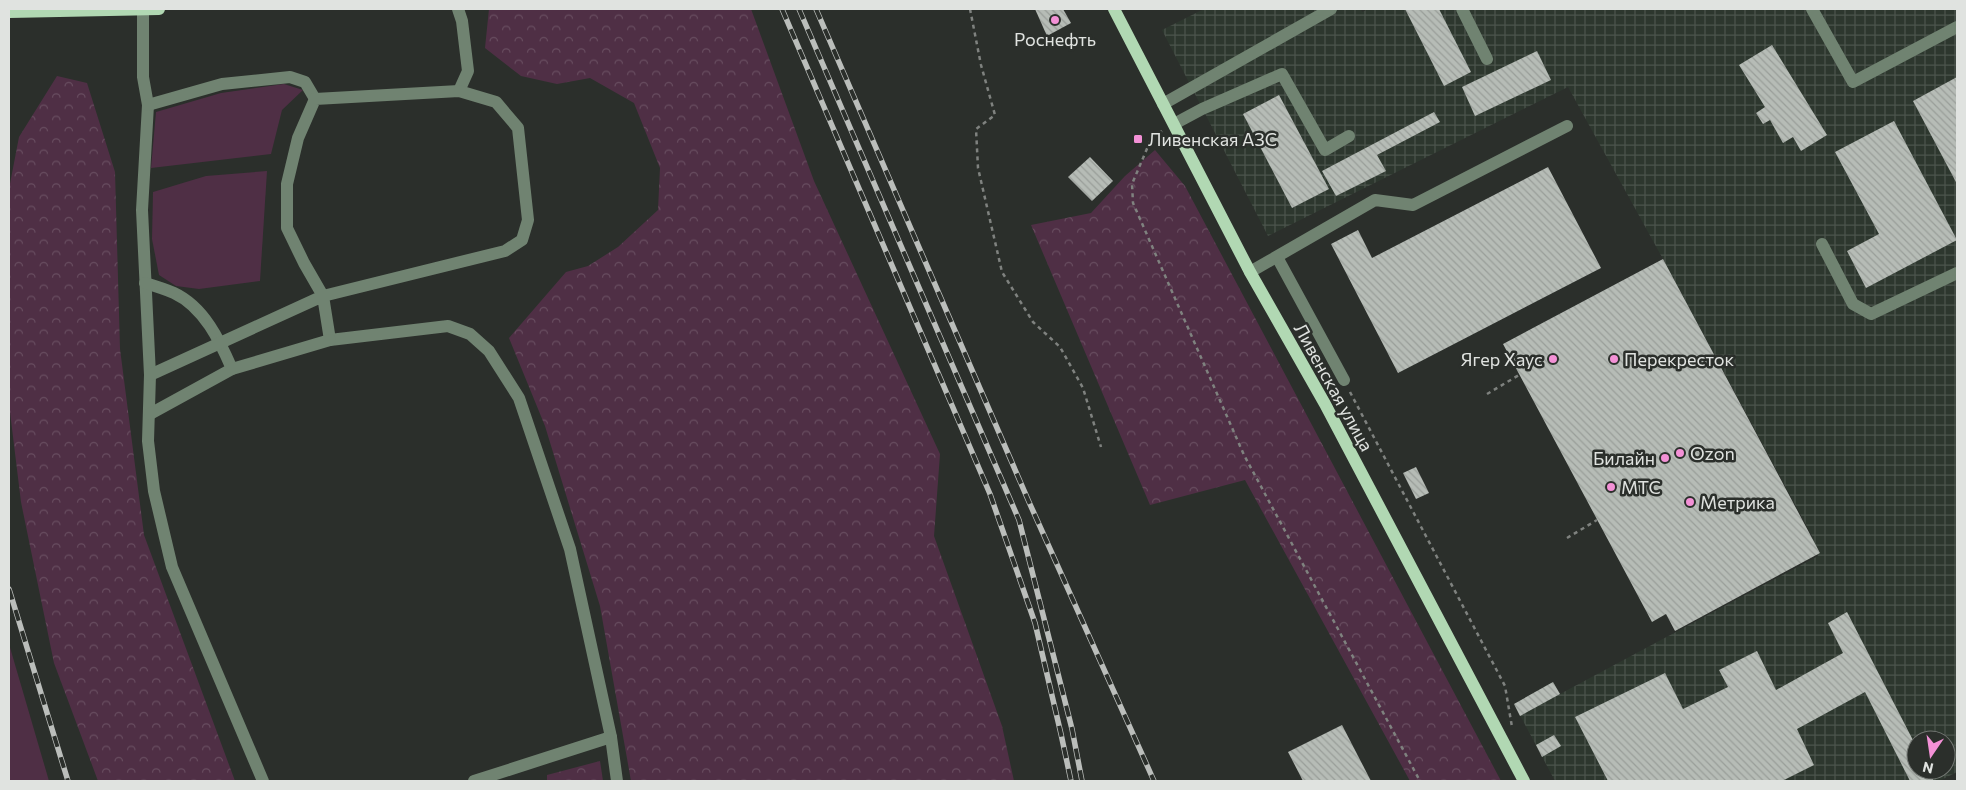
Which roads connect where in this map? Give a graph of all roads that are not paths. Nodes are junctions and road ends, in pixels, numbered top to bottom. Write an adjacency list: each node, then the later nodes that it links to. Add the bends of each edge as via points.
1 (143, 9): 2 (main road); 8 (main road); 14 (lane, via 143,77)
2 (159, 9)
3 (458, 9): 11 (lane, via 468,71)
4 (1114, 9): 13 (main road, Ливенская улица)
5 (1331, 9): 13 (lane)
6 (1462, 9): 10 (lane)
7 (1812, 9): 9 (lane, via 1853,82)
8 (9, 12)
9 (1957, 27)
10 (1487, 59)
11 (458, 91): 12 (lane); 23 (lane, via 496,102 518,128 528,220 522,240 505,251)
12 (315, 99): 14 (lane, via 305,82 290,78 222,84); 23 (lane, via 298,138 287,184 287,228)
13 (1163, 104): 15 (main road, Ливенская улица)
14 (148, 105): 22 (lane, via 142,210)
15 (1174, 124): 17 (lane, via 1282,74 1325,150); 20 (main road, Ливенская улица)
16 (1567, 126): 19 (lane, via 1413,205 1374,200)
17 (1350, 136)
18 (1822, 244): 21 (lane, via 1854,304 1871,314)
19 (1277, 257): 20 (lane); 28 (lane)
20 (1250, 272): 34 (main road, Ливенская улица, via 1325,404)
21 (1957, 273)
22 (145, 283): 25 (lane, via 176,294 196,309); 27 (lane)
23 (323, 296): 24 (lane); 25 (lane)
24 (330, 340): 26 (lane); 30 (lane, via 448,326 470,334 489,351 520,398 570,549)
25 (220, 342): 26 (lane); 27 (lane)
26 (232, 369): 29 (lane)
27 (150, 375): 29 (lane)
28 (1344, 380)
29 (150, 414): 31 (lane, via 148,442 154,491 172,567)
30 (611, 737): 32 (lane); 33 (lane)
31 (263, 781)
32 (474, 781)
33 (617, 781)
34 (1524, 781)

